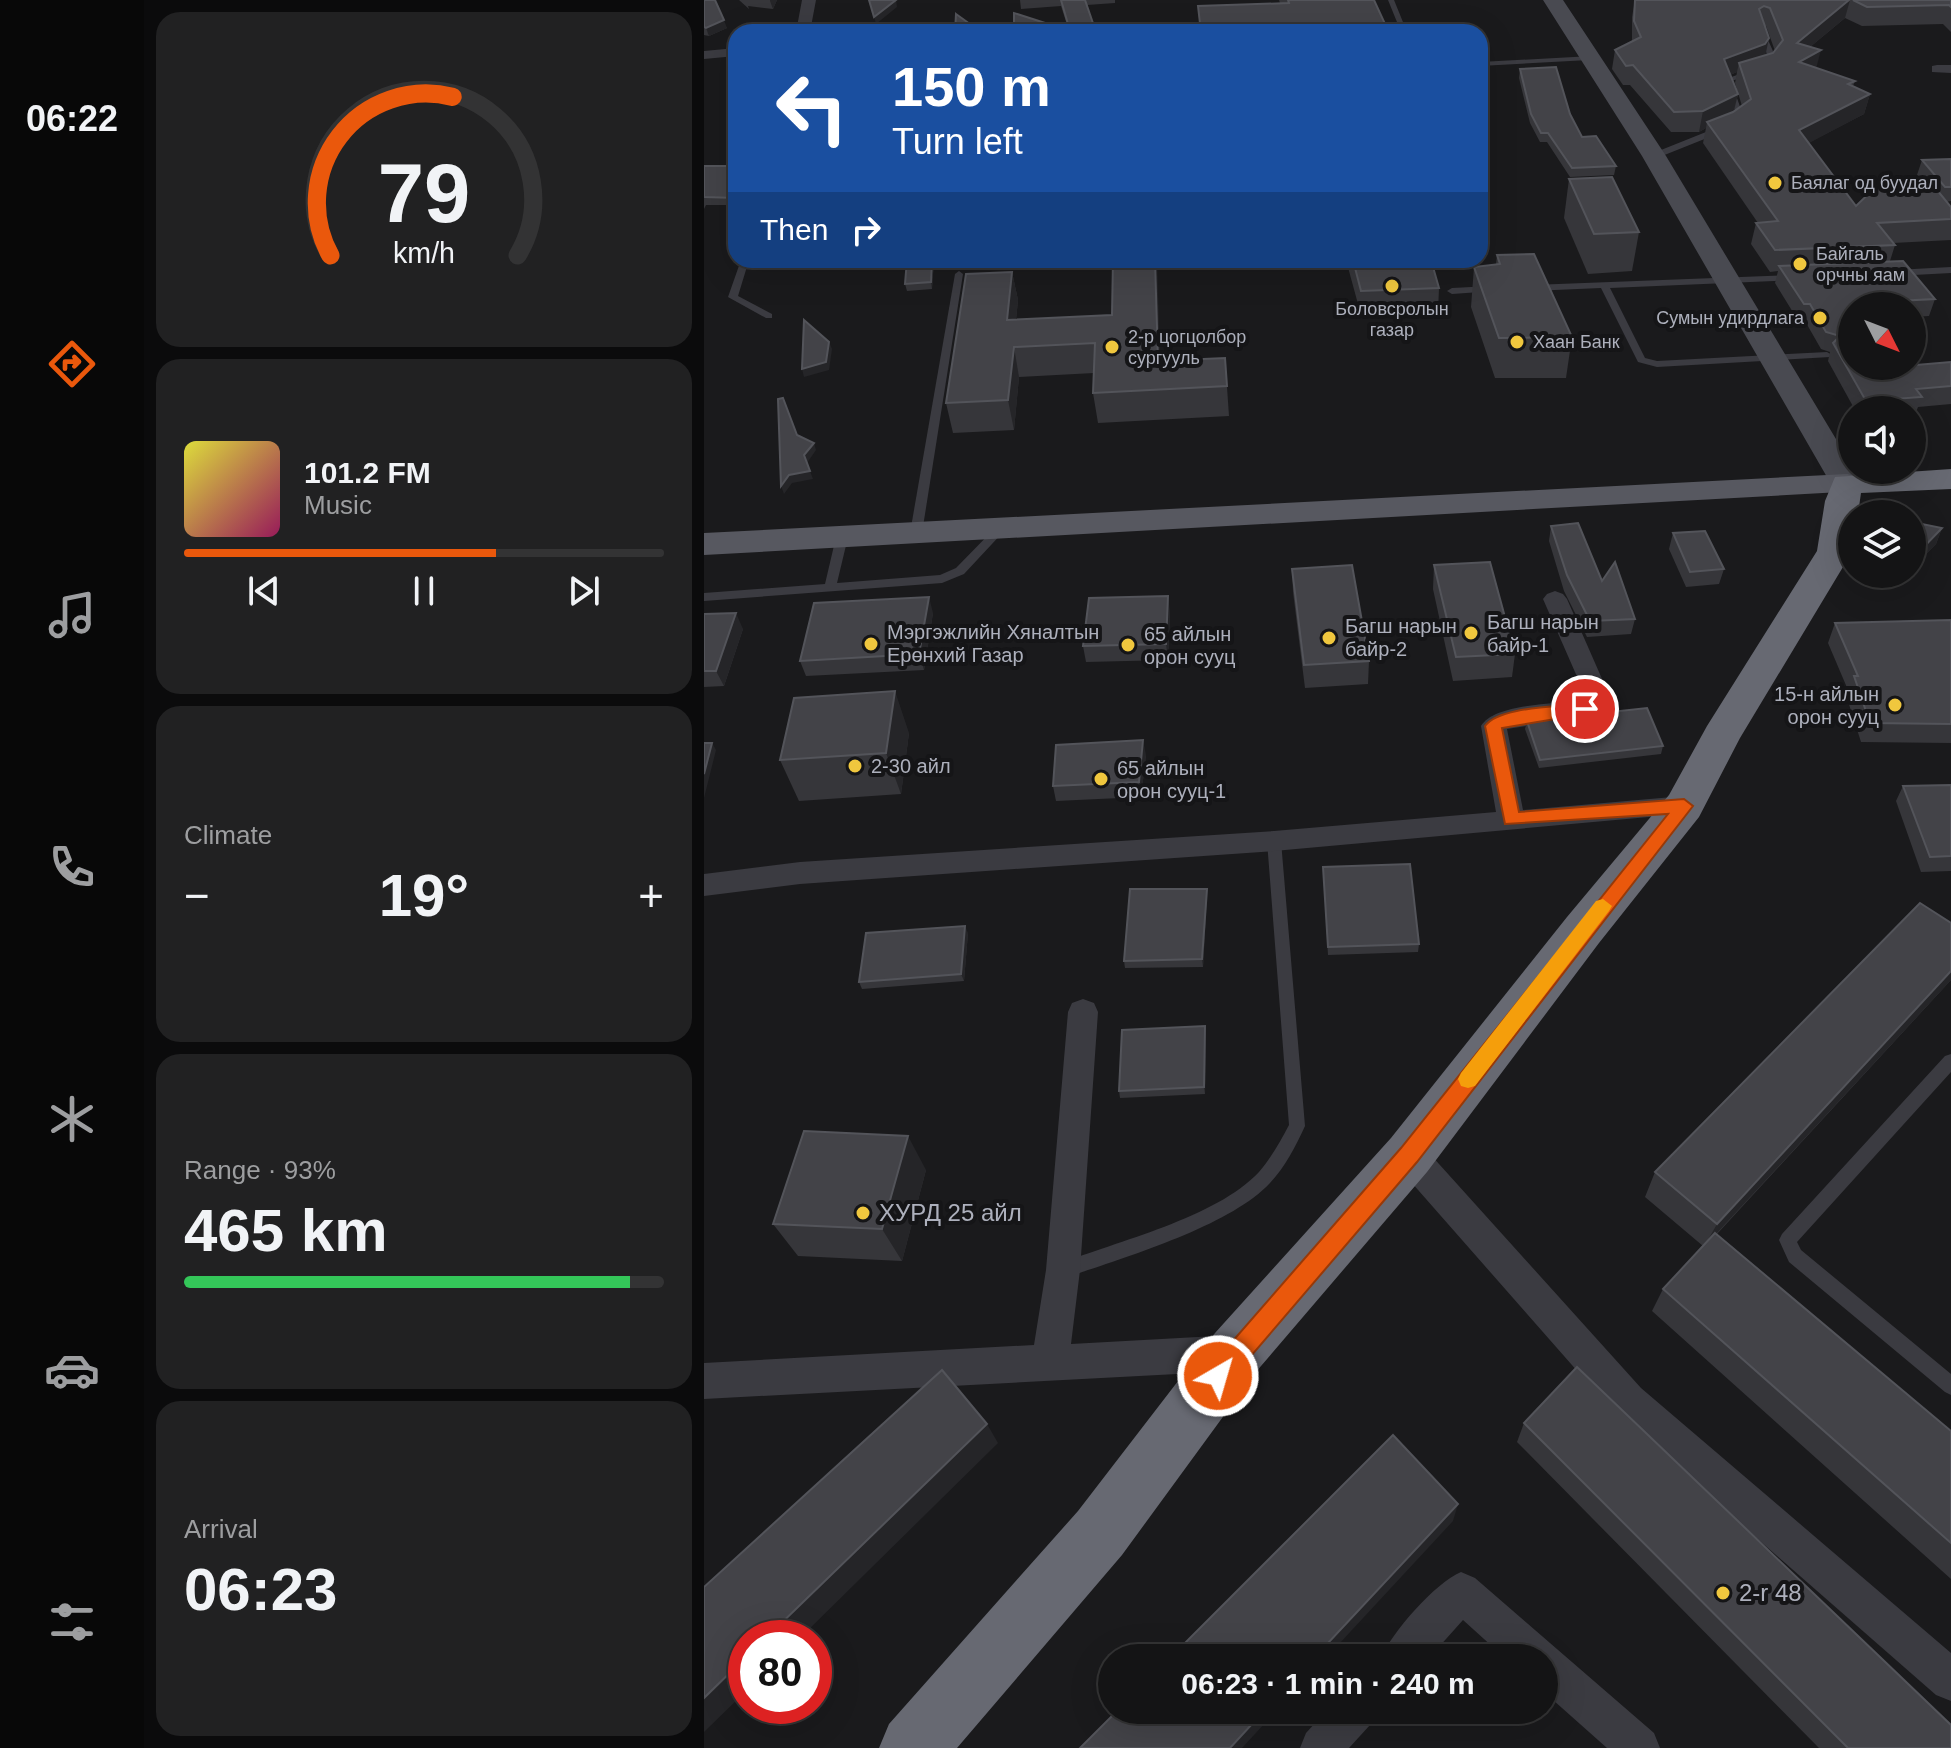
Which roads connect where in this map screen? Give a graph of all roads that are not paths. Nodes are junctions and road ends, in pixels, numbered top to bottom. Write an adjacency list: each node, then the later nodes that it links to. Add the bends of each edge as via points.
1 (809, 0): 4 (street)
2 (1391, 0): 5 (lane)
3 (1553, 0): 9 (street)
4 (804, 24)
5 (1401, 24)
6 (1761, 29): 11 (lane, via 1772,58 1765,68 1727,80 1741,116)
7 (728, 53): 8 (street)
8 (704, 55)
9 (1589, 58): 10 (lane); 11 (street)
10 (1488, 64)
11 (1654, 156): 18 (street)
12 (742, 268): 22 (lane, via 733,297)
13 (1951, 270): 15 (lane)
14 (959, 274): 30 (lane)
15 (1876, 274)
16 (1521, 275): 19 (lane, via 1528,288)
17 (1802, 277): 18 (lane)
18 (1727, 281): 19 (lane); 24 (street)
19 (1605, 286): 24 (lane, via 1641,360)
20 (1498, 289): 21 (lane)
21 (1452, 291)
22 (769, 316)
23 (1827, 355): 24 (lane)
24 (1774, 360): 25 (street)
25 (1838, 469)
26 (1951, 479): 27 (highway)
27 (1926, 480)
28 (1847, 484): 29 (main road); 36 (highway, via 1835,551)
29 (1001, 528): 30 (main road); 33 (lane, via 960,571 942,579)
30 (916, 533): 31 (main road)
31 (842, 537): 32 (main road); 33 (lane)
32 (704, 544)
33 (830, 588): 34 (lane)
34 (704, 597)
35 (1555, 599): 37 (street, via 1594,688 1593,700 1585,709 1501,720 1494,726)
36 (1684, 806): 37 (street); 42 (highway)
37 (1511, 819): 38 (street)
38 (1274, 841): 39 (street, via 831,871); 43 (lane, via 1297,1126 1283,1155 1251,1190 1198,1218)
39 (704, 885)
40 (1083, 1012): 43 (street)
41 (1951, 1061): 47 (lane, via 1788,1240 1795,1256)
42 (1409, 1155): 44 (highway); 51 (street, via 1628,1401)
43 (1063, 1270): 45 (street)
44 (1235, 1353): 45 (street); 53 (highway, via 1100,1533)
45 (1050, 1363): 46 (street)
46 (704, 1381)
47 (1951, 1386)
48 (1415, 1644): 49 (street, via 1461,1592)
49 (1520, 1644)
50 (1558, 1677): 55 (street)
51 (1951, 1680)
52 (1342, 1724): 54 (street)
53 (913, 1748)
54 (1321, 1748)
55 (1639, 1748)

